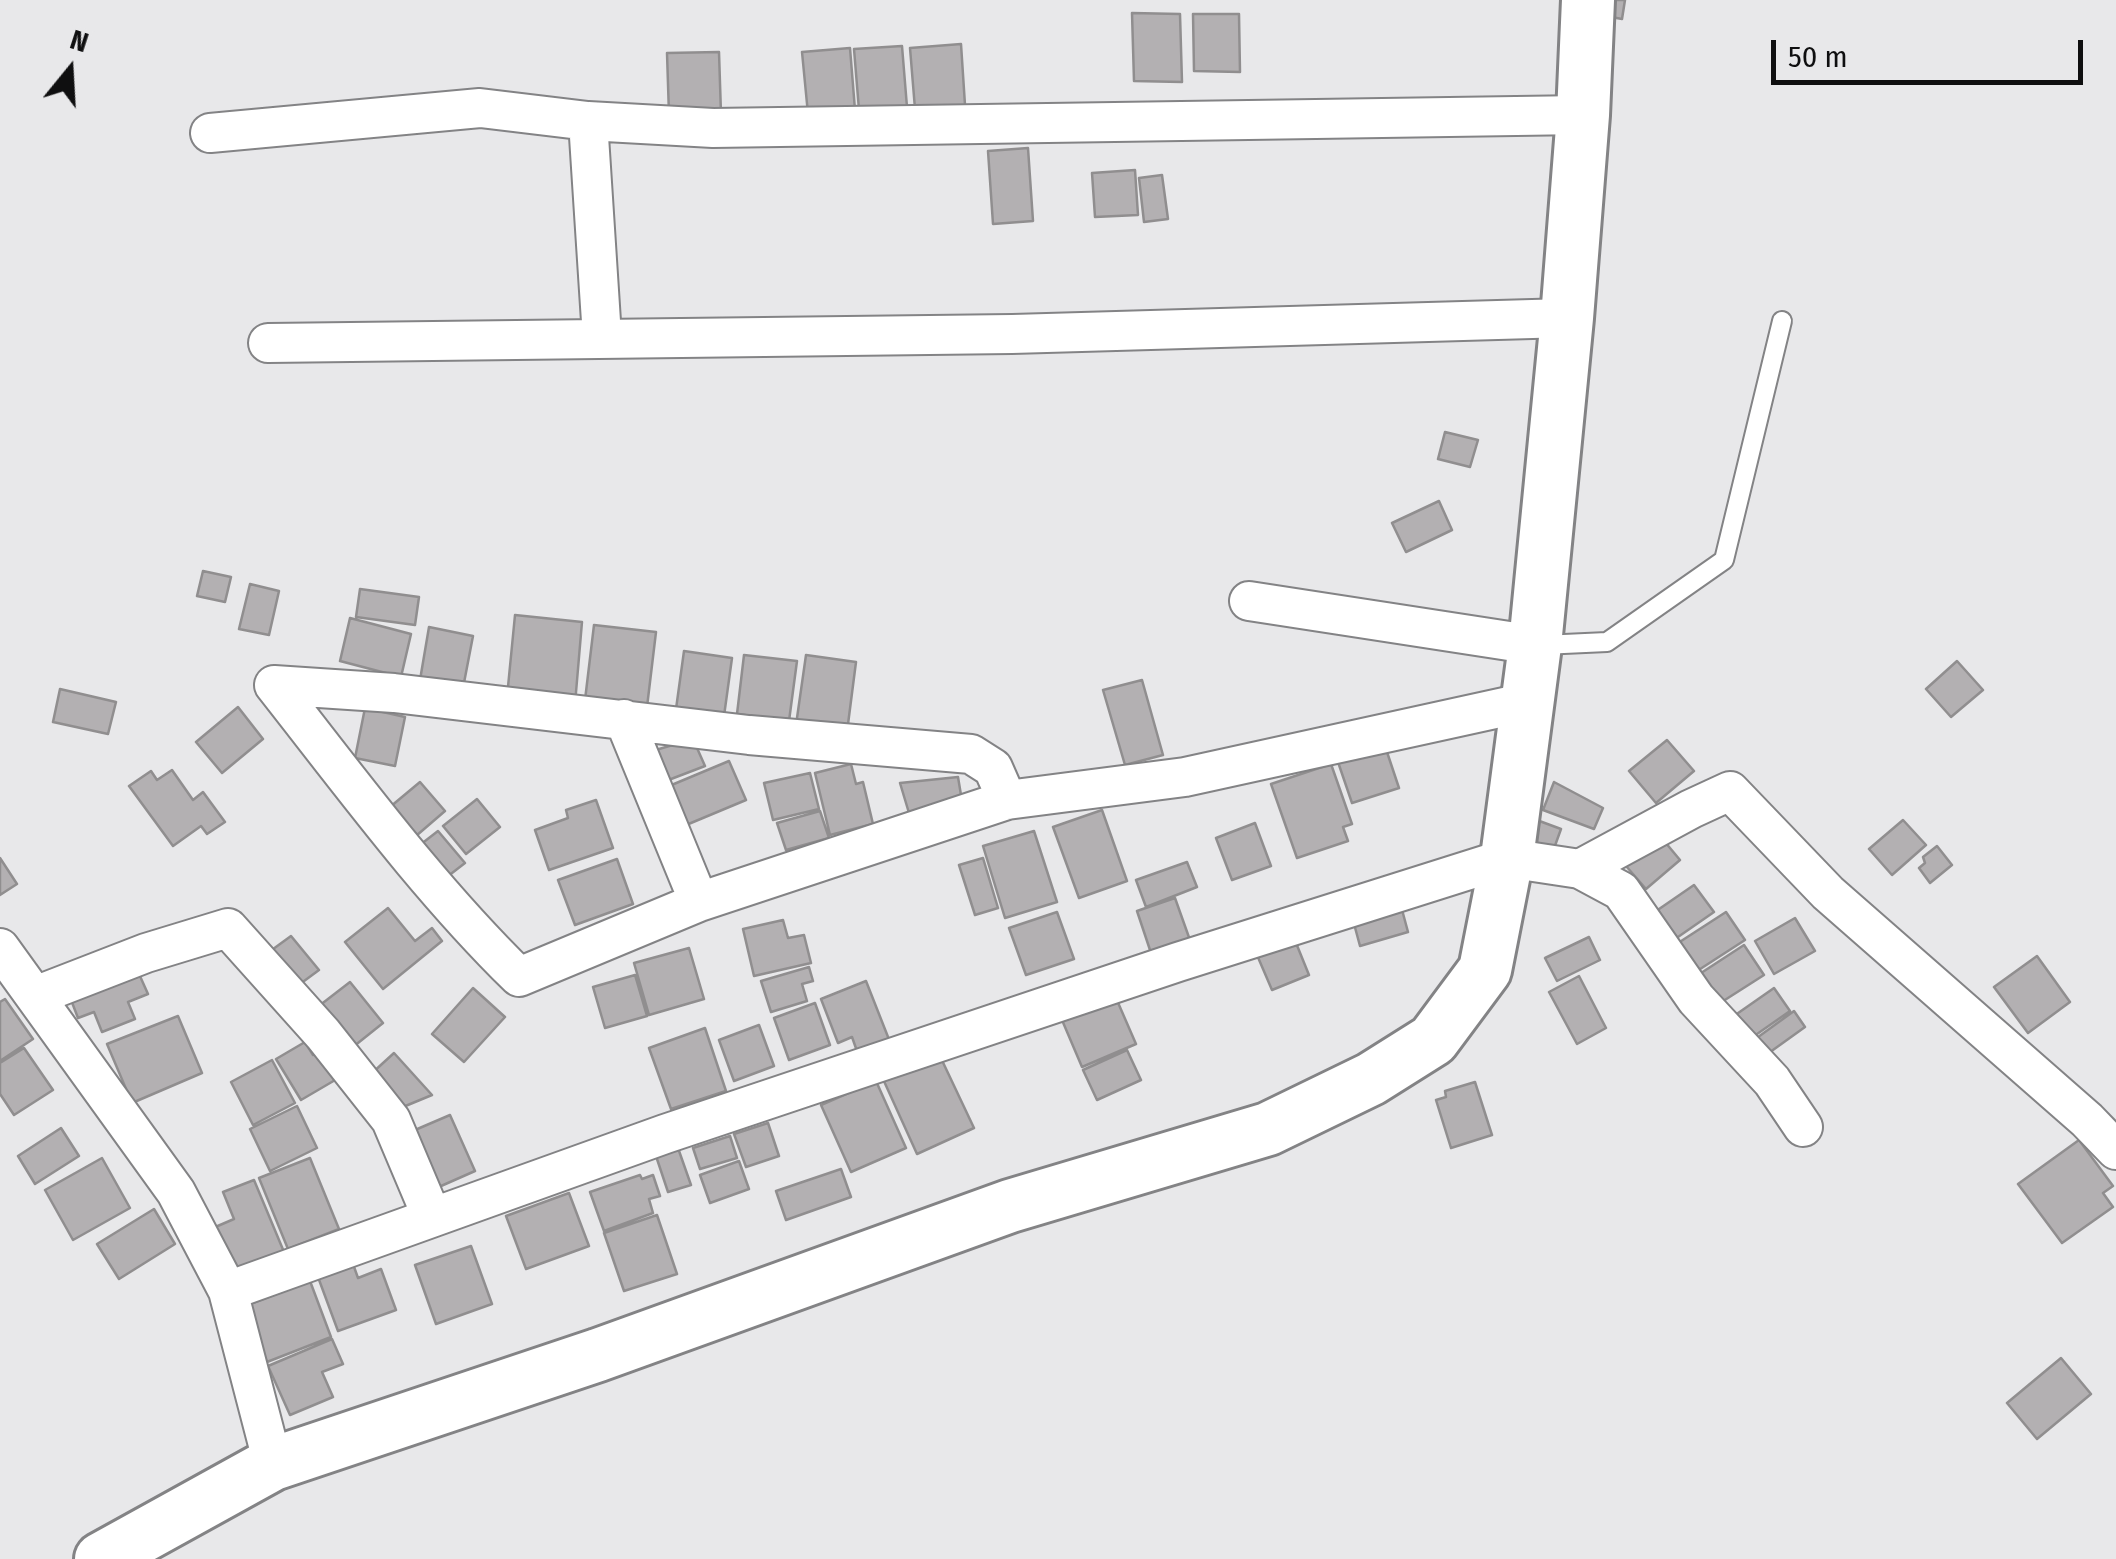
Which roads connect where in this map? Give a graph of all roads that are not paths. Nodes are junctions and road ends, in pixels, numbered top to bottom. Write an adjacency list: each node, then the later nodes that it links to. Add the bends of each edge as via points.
1 (1588, 0): 2 (street)
2 (1583, 115): 3 (street, via 714,128); 5 (street)
3 (588, 121): 4 (street, via 480,108); 7 (street)
4 (210, 133)
5 (1567, 318): 7 (street, via 1012,334); 10 (street)
6 (1782, 321): 10 (lane, via 1724,560 1607,642)
7 (602, 336): 8 (street)
8 (268, 342)
9 (1249, 601): 10 (street)
10 (1535, 646): 11 (street)
11 (1527, 702): 13 (street, via 1185,776); 14 (street)
12 (624, 719): 13 (street, via 971,754 994,768); 16 (street); 16 (street, via 274,685 388,831 519,977)
13 (1007, 800): 16 (street)
14 (1508, 858): 15 (street); 21 (street, via 1160,968); 23 (street, via 1485,970 1433,1040 1371,1079 1268,1129 1010,1206)
15 (1580, 869): 19 (street, via 1621,890 1696,998 1772,1081); 20 (street, via 1730,792 1828,893)
16 (699, 902)
17 (0, 948): 18 (street)
18 (35, 996): 21 (street, via 228,928 390,1120); 22 (street, via 176,1192)
19 (1803, 1127)
20 (2116, 1150)
21 (432, 1217): 22 (street)
22 (228, 1291): 23 (street)
23 (273, 1464): 24 (street)
24 (101, 1559)

